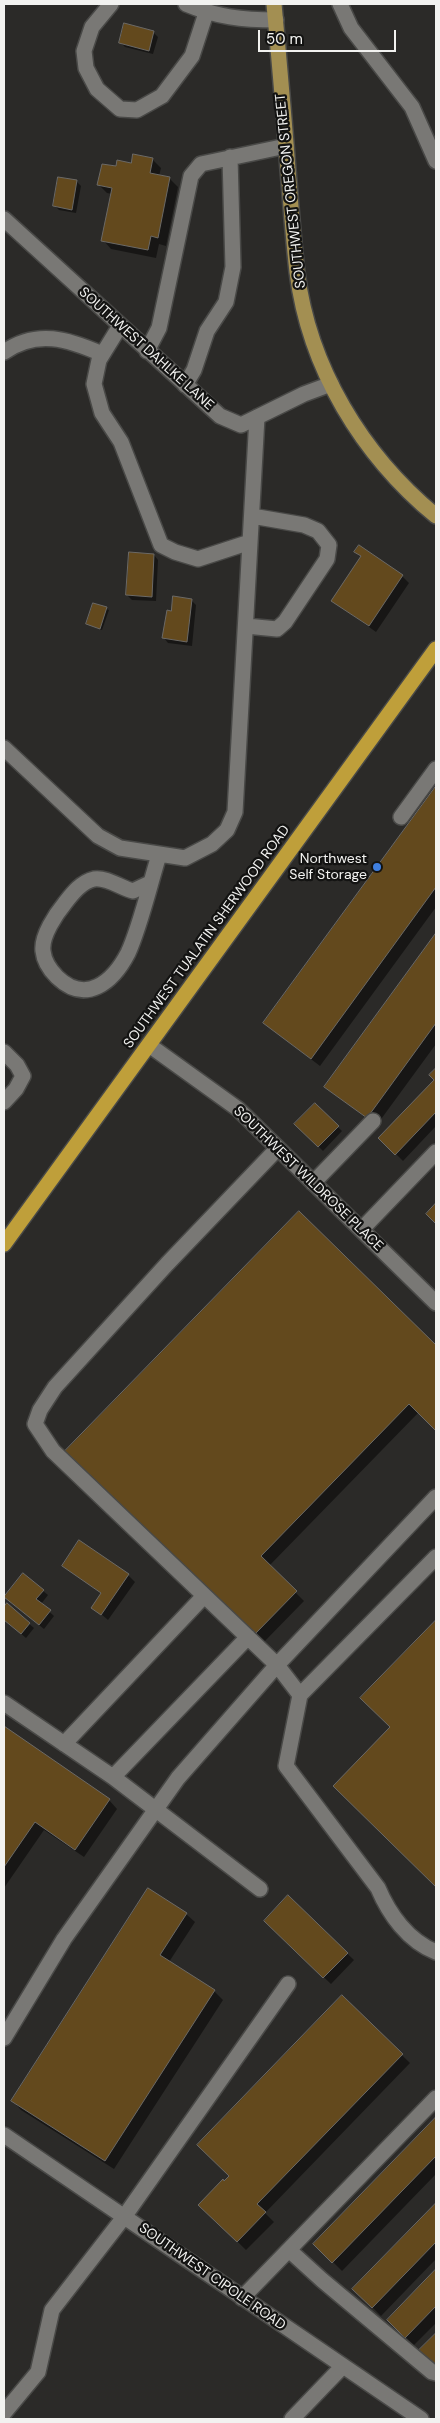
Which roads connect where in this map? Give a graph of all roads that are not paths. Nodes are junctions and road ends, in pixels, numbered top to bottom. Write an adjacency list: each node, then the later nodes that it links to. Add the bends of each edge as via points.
1 (111, 4): 5 (street, via 92,27 84,51 86,68 97,89 120,109 136,110 162,96 192,56)
2 (186, 4): 5 (street)
3 (274, 4): 6 (main road, SOUTHWEST OREGON STREET)
4 (340, 4): 9 (street, via 351,28 412,107)
5 (206, 13): 6 (street, via 240,20)
6 (276, 20): 7 (main road, SOUTHWEST OREGON STREET)
7 (286, 146): 8 (street); 15 (main road, SOUTHWEST OREGON STREET, via 297,272 318,353)
8 (230, 158): 12 (street, via 201,164 191,176 159,328); 16 (street, via 233,267 226,302 207,332 194,370)
9 (436, 161)
10 (4, 219): 11 (street, SOUTHWEST DAHLKE LANE)
11 (120, 326): 12 (street, SOUTHWEST DAHLKE LANE); 14 (street)
12 (147, 350): 16 (street, SOUTHWEST DAHLKE LANE)
13 (4, 352): 14 (street, via 19,342 50,338 74,342)
14 (102, 354): 20 (street, via 94,384 102,413 121,442 161,545 198,559)
15 (331, 384): 17 (street, SOUTHWEST DAHLKE LANE); 19 (main road, SOUTHWEST OREGON STREET, via 371,452 403,488)
16 (185, 385): 17 (street, SOUTHWEST DAHLKE LANE, via 220,416 241,425)
17 (257, 417): 18 (street)
18 (252, 516): 20 (street); 21 (street, via 304,525 318,531 329,545 328,559 285,622 277,629)
19 (436, 516)
20 (250, 542): 21 (street)
21 (246, 626): 26 (street, via 235,812 227,830 205,848 185,858)
22 (434, 656): 28 (highway, SOUTHWEST TUALATIN SHERWOOD ROAD)
23 (4, 748): 26 (street, via 98,836 120,848)
24 (436, 770): 25 (street)
25 (401, 817)
26 (158, 855): 27 (street)
27 (150, 883): 27 (street, via 128,952 105,983 83,990 59,979 50,969 42,949 46,934 74,891 93,880 133,890)
28 (149, 1045): 32 (street, SOUTHWEST WILDROSE PLACE, via 238,1109); 36 (highway, SOUTHWEST TUALATIN SHERWOOD ROAD)
29 (4, 1052): 30 (street, via 23,1076 16,1090)
30 (4, 1102)
31 (373, 1121): 34 (street)
32 (278, 1148): 34 (street, SOUTHWEST WILDROSE PLACE); 40 (street, via 55,1387 35,1424 53,1451)
33 (436, 1152): 35 (street)
34 (313, 1182): 35 (street, SOUTHWEST WILDROSE PLACE)
35 (362, 1229): 37 (street, SOUTHWEST WILDROSE PLACE)
36 (4, 1244)
37 (436, 1303)
38 (435, 1502): 42 (street)
39 (436, 1557): 43 (street)
40 (204, 1596): 41 (street); 45 (street)
41 (248, 1637): 42 (street); 46 (street)
42 (277, 1665): 43 (street); 47 (street, via 178,1778)
43 (300, 1695): 49 (street, via 286,1766 378,1888 385,1905 400,1924 410,1936)
44 (4, 1703): 45 (street)
45 (64, 1744): 46 (street)
46 (113, 1777): 47 (street)
47 (157, 1810): 48 (street); 51 (street, via 64,1938)
48 (260, 1888)
49 (436, 1952)
50 (288, 1984): 54 (street)
51 (4, 2038)
52 (436, 2098): 55 (street)
53 (4, 2135): 54 (street, SOUTHWEST CIPOLE ROAD)
54 (124, 2217): 56 (street, SOUTHWEST CIPOLE ROAD); 59 (street, via 52,2310 38,2372)
55 (289, 2250): 56 (street); 58 (street)
56 (242, 2298): 57 (street, SOUTHWEST CIPOLE ROAD)
57 (342, 2367): 60 (street); 61 (street, SOUTHWEST CIPOLE ROAD)
58 (436, 2373)
59 (4, 2413)
60 (292, 2419)
61 (421, 2419)

